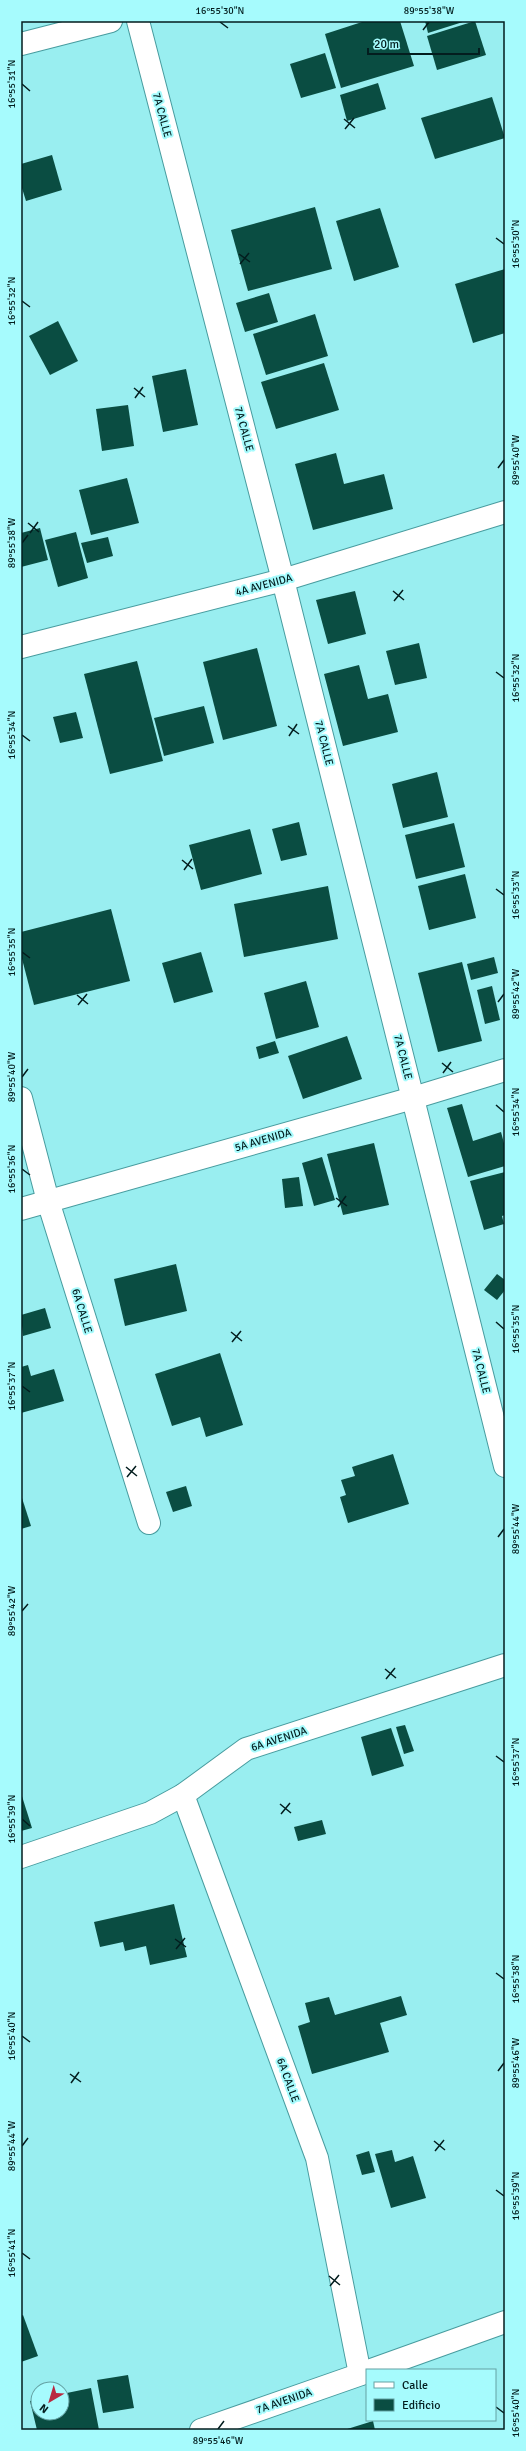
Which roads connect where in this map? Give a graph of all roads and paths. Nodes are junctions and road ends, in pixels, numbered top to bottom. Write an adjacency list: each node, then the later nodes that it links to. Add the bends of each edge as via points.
1 (111, 21): 3 (street)
2 (138, 21): 5 (street, 7A CALLE)
3 (21, 44)
4 (505, 512): 5 (street, 4A AVENIDA)
5 (283, 580): 6 (street, 4A AVENIDA); 9 (street, 7A CALLE)
6 (21, 647)
7 (505, 1070): 9 (street, 5A AVENIDA)
8 (21, 1098): 10 (street, 6A CALLE)
9 (413, 1098): 10 (street, 5A AVENIDA); 12 (street, 7A CALLE)
10 (48, 1201): 11 (street, 5A AVENIDA); 13 (street, 6A CALLE)
11 (21, 1209)
12 (505, 1466)
13 (148, 1523)
14 (505, 1665): 15 (street, 6A AVENIDA, via 246,1749)
15 (183, 1795): 16 (street, 6A AVENIDA, via 150,1813); 19 (street, 6A CALLE, via 317,2158)
16 (21, 1857)
17 (505, 2322): 18 (street, 7A AVENIDA)
18 (374, 2369)
19 (366, 2372): 20 (street, 7A AVENIDA)
20 (201, 2430)

